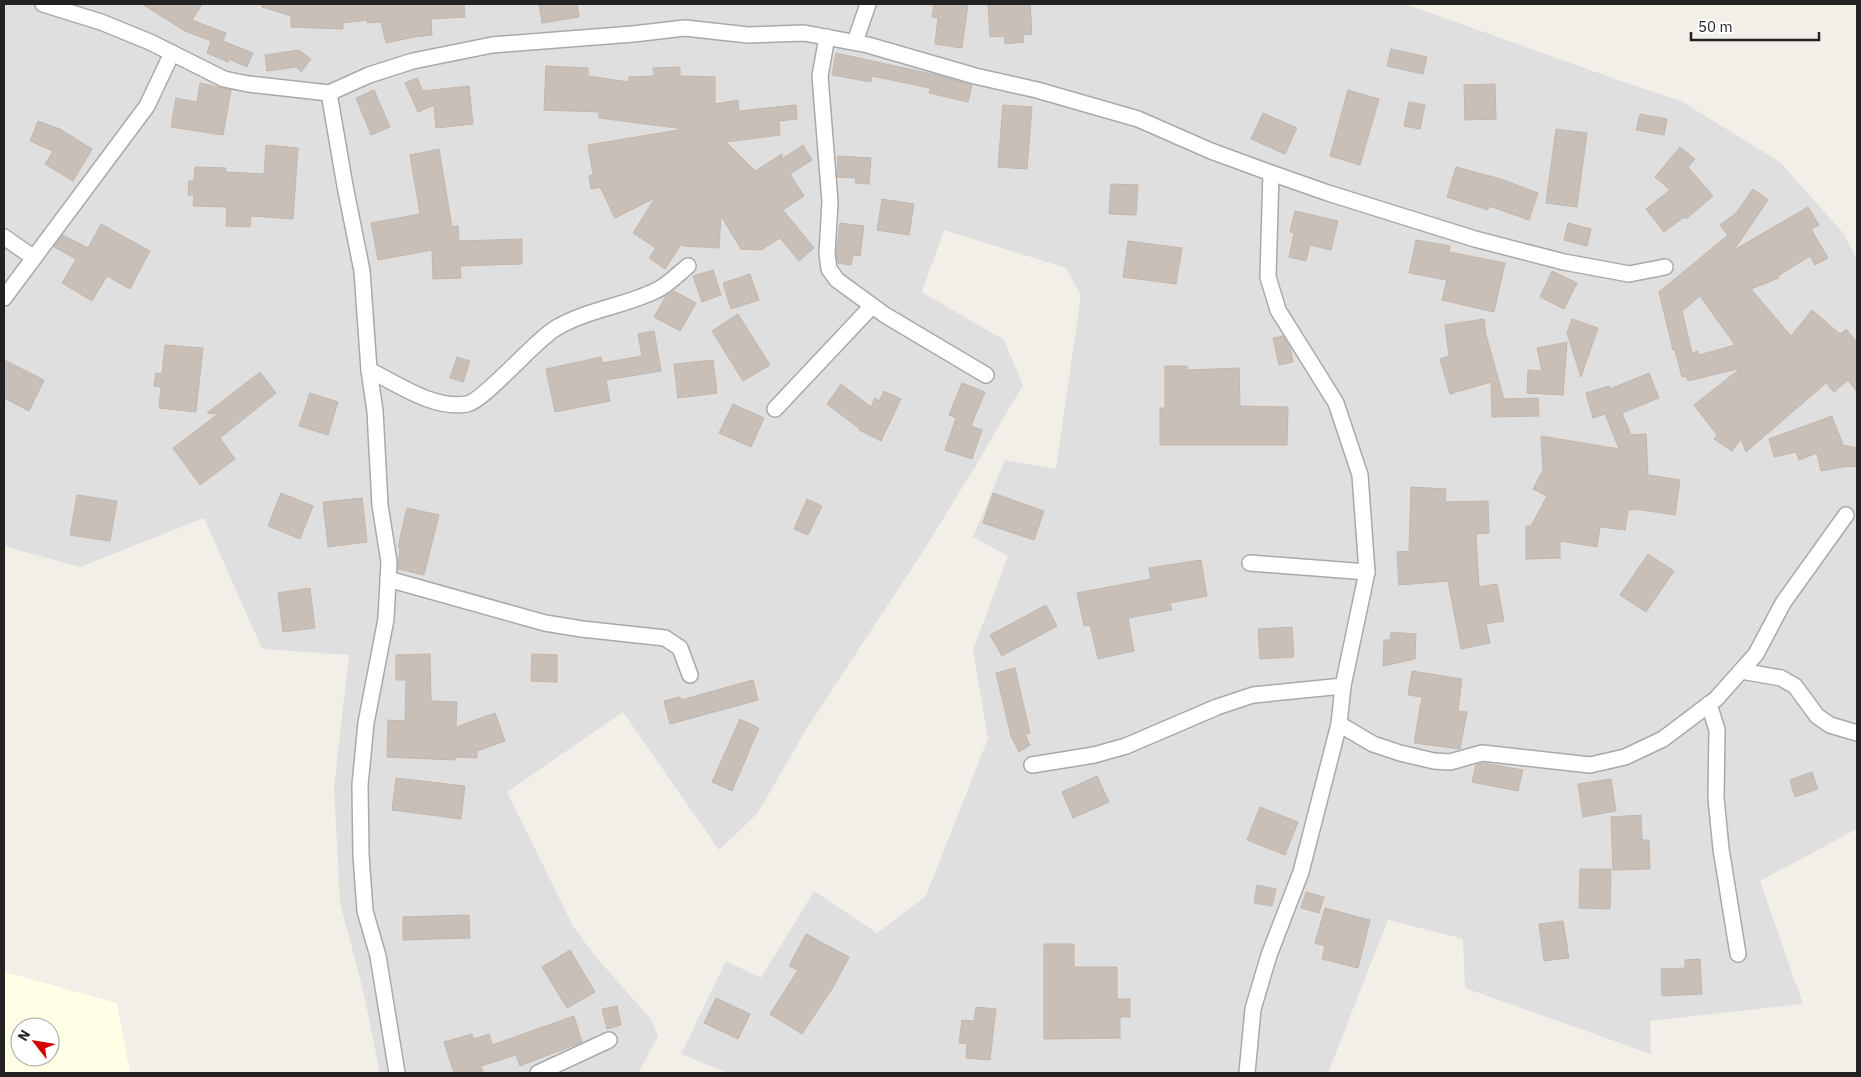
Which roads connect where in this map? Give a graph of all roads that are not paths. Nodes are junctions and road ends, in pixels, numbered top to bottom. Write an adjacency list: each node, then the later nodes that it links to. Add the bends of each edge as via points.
1 (43, 4): 3 (street)
2 (868, 4): 5 (street)
3 (77, 9): 6 (street)
4 (827, 37): 5 (street); 7 (street, via 804,33 748,35 685,28 492,44 413,61 369,75); 14 (street, via 820,76 830,202 829,269 837,280)
5 (855, 42): 8 (street, via 1138,119)
6 (172, 53): 7 (street, via 224,79); 10 (street, via 147,106)
7 (329, 93): 15 (street, via 362,271)
8 (1271, 173): 12 (street, via 1475,239 1564,262 1629,274); 20 (street, via 1268,277 1278,310 1336,403 1360,475)
9 (4, 237): 10 (street)
10 (34, 258): 13 (street)
11 (688, 266): 15 (street, via 658,290 556,328 470,404 450,406 423,397)
12 (1665, 268)
13 (4, 298)
14 (872, 306): 16 (street); 17 (street)
15 (369, 370): 21 (street, via 375,411 380,505 389,562)
16 (986, 375)
17 (776, 409)
18 (1846, 515): 22 (street, via 1783,603 1756,654)
19 (1250, 563): 20 (street)
20 (1367, 572): 24 (street)
21 (388, 579): 23 (street, via 545,623 665,638 680,648); 31 (street, via 386,619 366,723 360,784 361,855 365,911 378,956)
22 (1741, 671): 25 (street); 27 (street, via 1781,678 1795,686 1817,716 1830,725)
23 (690, 675)
24 (1343, 686): 26 (street); 28 (street, via 1253,695 1126,746)
25 (1709, 704): 26 (street, via 1663,739 1625,757 1590,765 1482,753 1450,762 1434,761 1373,744); 29 (street, via 1717,730 1717,807)
26 (1338, 724): 33 (street, via 1301,872 1269,955 1253,1009)
27 (1857, 733)
28 (1032, 765)
29 (1738, 954)
30 (608, 1040): 32 (street)
31 (397, 1073)
32 (538, 1073)
33 (1247, 1073)

